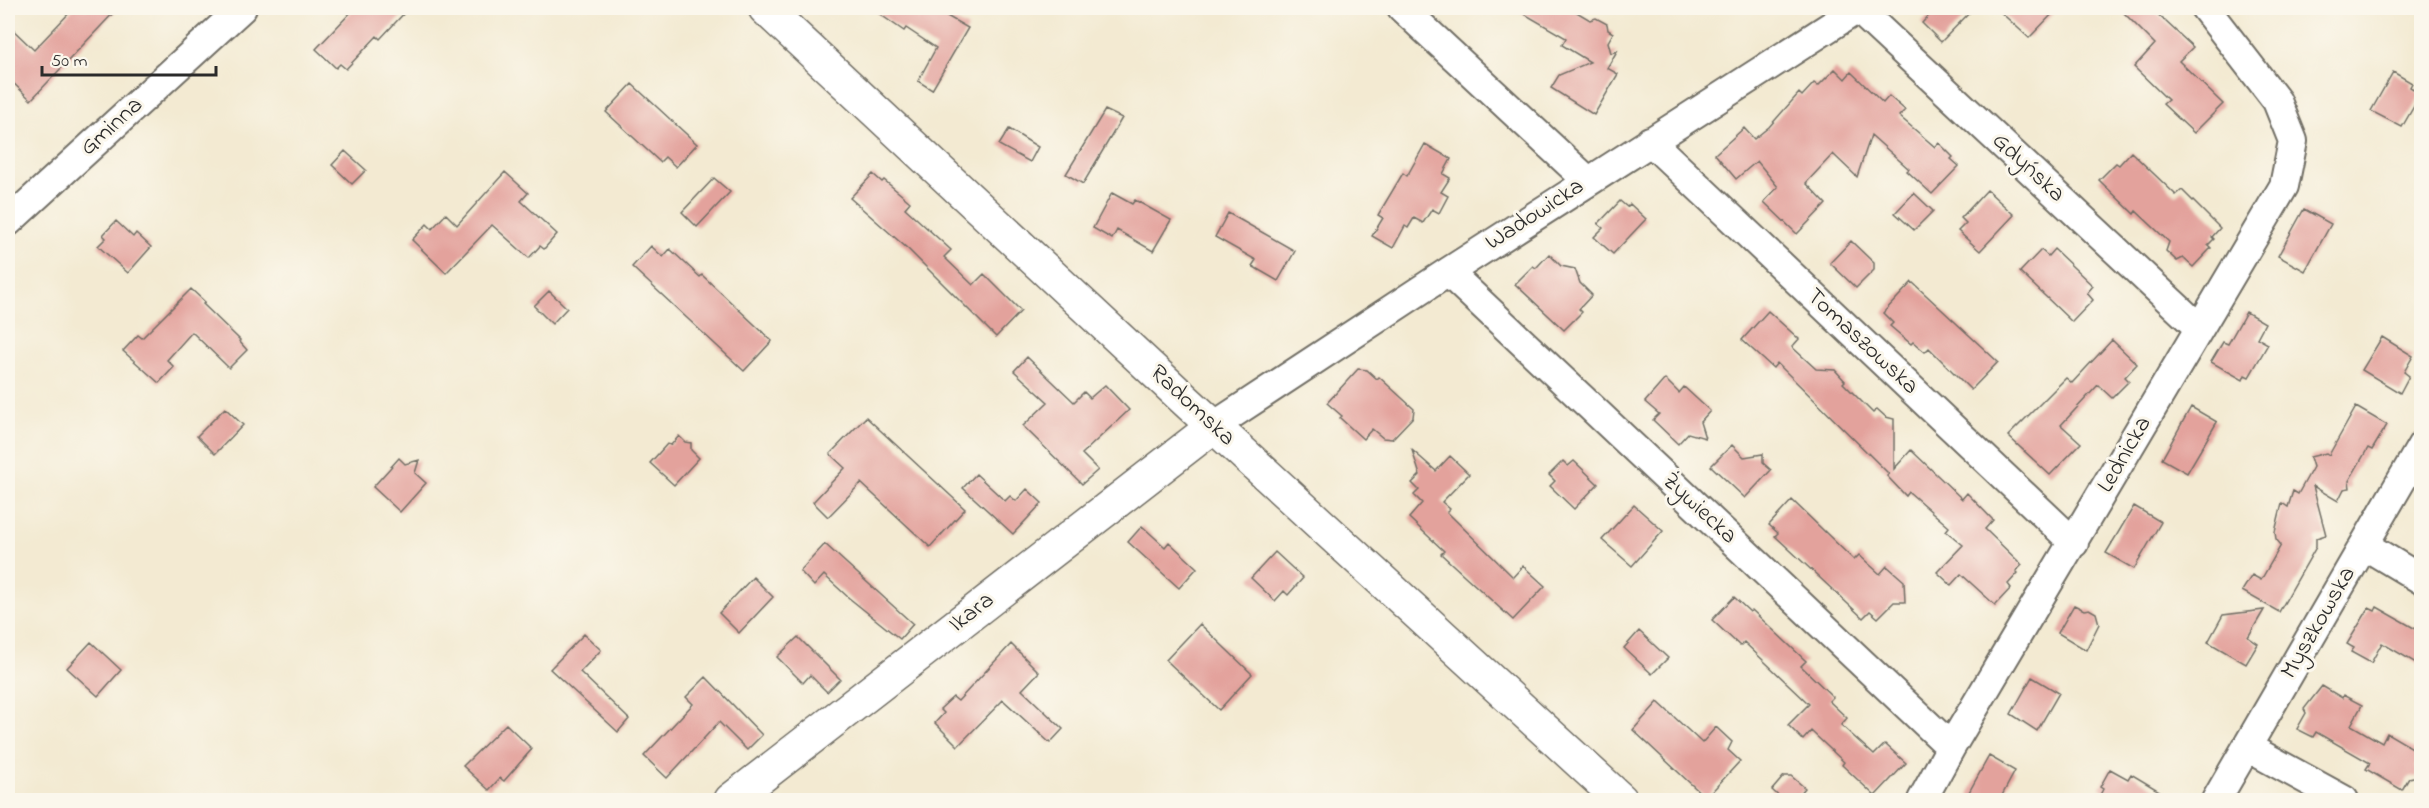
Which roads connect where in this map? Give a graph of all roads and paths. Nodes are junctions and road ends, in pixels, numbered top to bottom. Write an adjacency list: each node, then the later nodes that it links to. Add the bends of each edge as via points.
1 (242, 8): 8 (street, Gminna)
2 (765, 8): 11 (street, Radomska)
3 (1402, 8): 7 (street)
4 (1858, 8): 6 (street, Wadowicka); 10 (street, Gdyńska)
5 (2205, 8): 10 (street, Lednicka, via 2277,102 2294,141 2284,186)
6 (1650, 141): 7 (street, Wadowicka); 13 (street, Tomaszowska)
7 (1588, 181): 9 (street, Wadowicka)
8 (8, 222)
9 (1448, 272): 11 (street, Wadowicka); 16 (street, Żywiecka)
10 (2199, 328): 13 (street, Lednicka)
11 (1214, 426): 18 (street, Ikara); 19 (street, Radomska)
12 (2421, 445): 14 (street, Myszkowska)
13 (2074, 543): 16 (street, Lednicka)
14 (2364, 545): 15 (street); 17 (street, Myszkowska)
15 (2421, 580)
16 (1951, 747): 20 (street, Lednicka)
17 (2247, 747): 21 (street, Myszkowska); 22 (street)
18 (731, 801)
19 (1621, 801)
20 (1922, 801)
21 (2216, 801)
22 (2344, 801)

